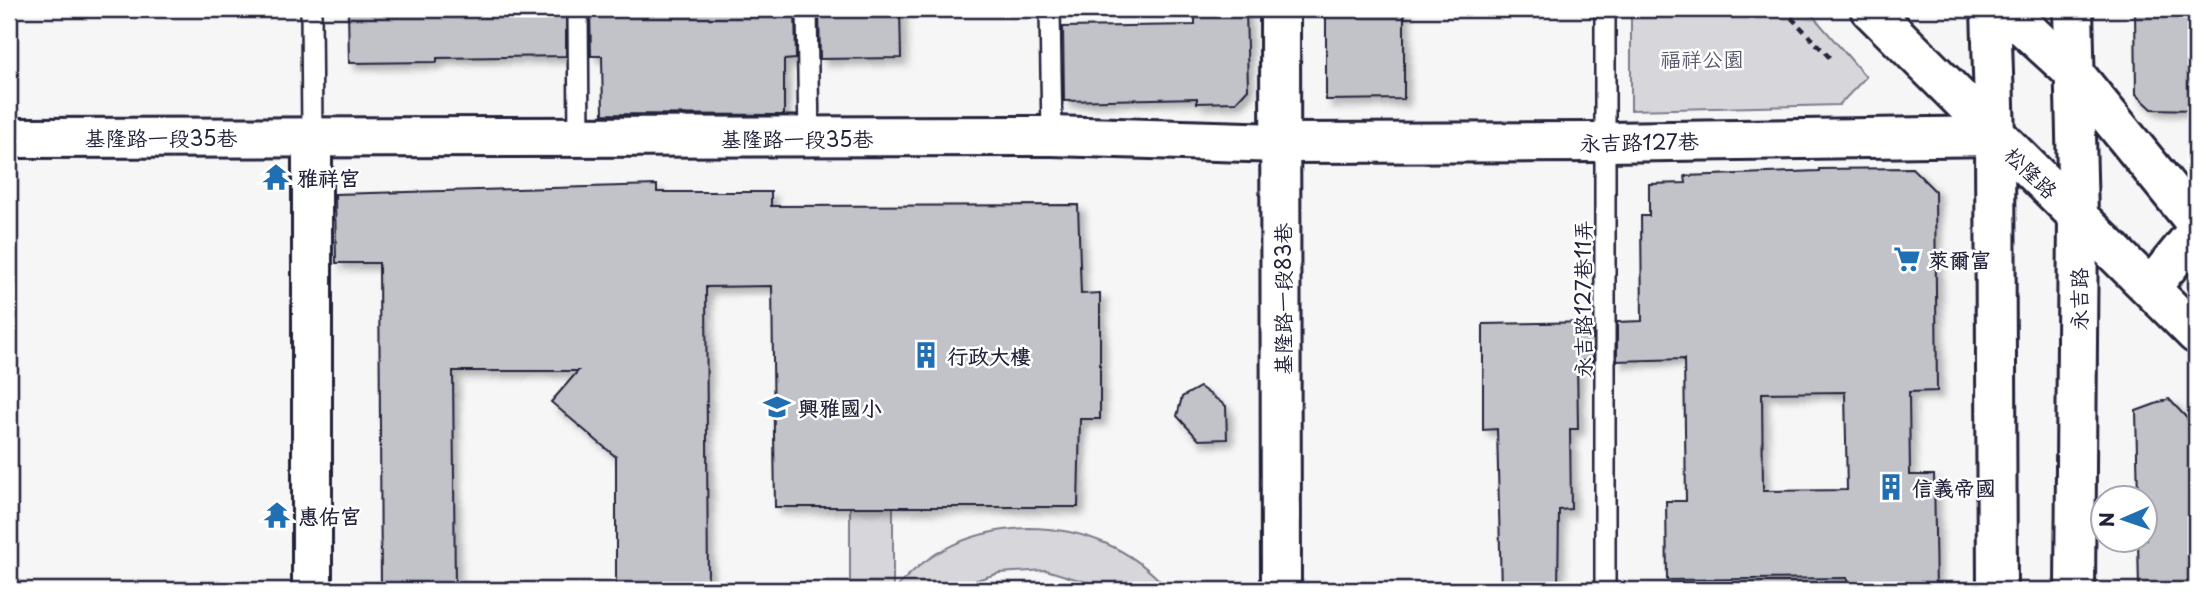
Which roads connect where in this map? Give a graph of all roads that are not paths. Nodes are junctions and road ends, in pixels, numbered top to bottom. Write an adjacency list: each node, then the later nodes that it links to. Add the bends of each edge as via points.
1 (311, 9): 12 (lane)
2 (578, 9): 16 (lane)
3 (807, 9): 17 (lane)
4 (1050, 9): 13 (lane)
5 (1280, 9): 18 (street, 基隆路一段83巷)
6 (1605, 9): 19 (lane, 永吉路127巷11弄)
7 (1870, 9): 14 (street, 松隆路)
8 (1991, 9): 14 (street)
9 (2004, 9): 11 (street)
10 (2073, 9): 11 (street, 永吉路)
11 (2074, 74): 20 (street, 永吉路); 21 (street)
12 (312, 136): 15 (street, 基隆路一段35巷); 16 (street, 基隆路一段35巷); 25 (street)
13 (1052, 136): 17 (street, 基隆路一段35巷); 18 (street, 基隆路一段35巷)
14 (1995, 136): 19 (street, 永吉路127巷); 20 (street, 松隆路); 28 (street)
15 (9, 138)
16 (579, 139): 17 (street, 基隆路一段35巷)
17 (809, 139)
18 (1282, 142): 19 (street, 永吉路127巷); 26 (street, 基隆路一段83巷)
19 (1605, 142): 27 (lane, 永吉路127巷11弄)
20 (2078, 217): 23 (street, 松隆路); 29 (street, 永吉路)
21 (2196, 223)
22 (2196, 233): 23 (street)
23 (2151, 287): 24 (street, 松隆路)
24 (2196, 334)
25 (312, 590)
26 (1281, 590)
27 (1605, 590)
28 (1997, 590)
29 (2075, 590)

